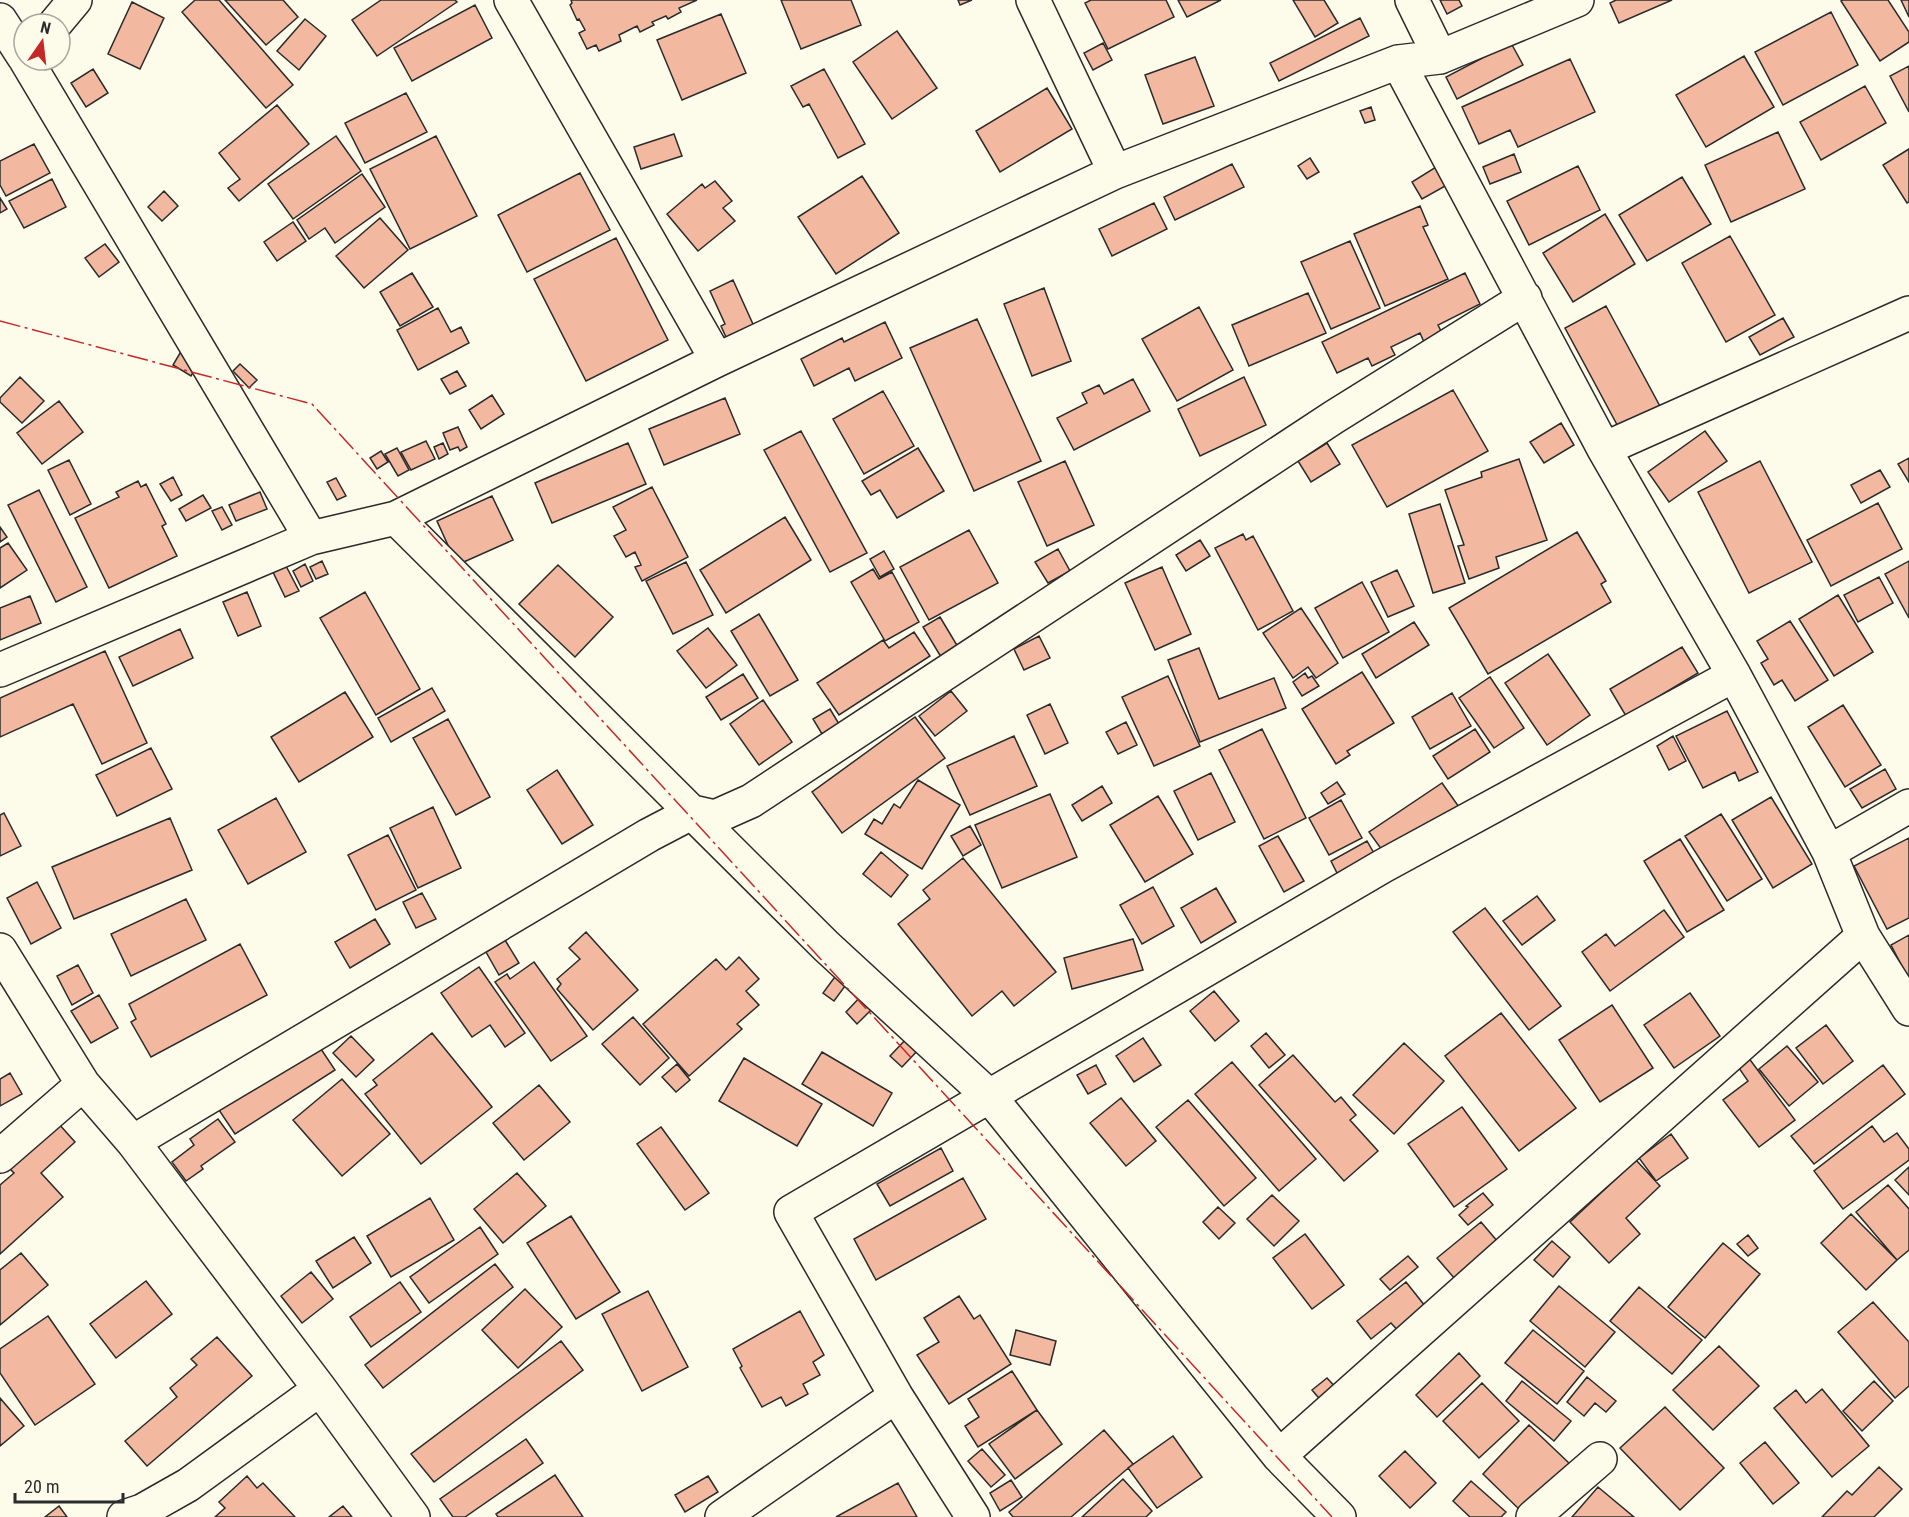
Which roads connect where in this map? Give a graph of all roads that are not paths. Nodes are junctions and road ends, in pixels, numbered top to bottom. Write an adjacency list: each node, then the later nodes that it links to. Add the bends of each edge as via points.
1 (75, 0): 6 (street)
2 (511, 0): 15 (street)
3 (1033, 0): 12 (street)
4 (1412, 0): 9 (street)
5 (1577, 0): 9 (street)
6 (65, 12)
7 (0, 20): 8 (street)
8 (12, 39)
9 (1440, 57): 10 (street)
10 (1398, 62): 12 (street); 13 (street)
11 (33, 72): 18 (street)
12 (1115, 172): 15 (street)
13 (1525, 298): 16 (street); 22 (street, via 1334,417 751,801 716,817)
14 (1909, 313): 16 (street)
15 (717, 360): 17 (street)
16 (1604, 449): 20 (street)
17 (396, 518): 18 (street); 22 (street)
18 (311, 538): 19 (street)
19 (0, 670)
20 (1734, 675): 23 (street); 28 (street, via 1383,866)
21 (1909, 806): 23 (street)
22 (693, 812): 28 (street, via 826,946); 29 (street)
23 (1829, 852): 24 (street)
24 (1863, 936): 26 (street); 33 (street)
25 (0, 950): 27 (street)
26 (1909, 1010)
27 (83, 1084): 29 (street); 30 (street)
28 (990, 1097): 32 (street, via 791,1212); 33 (street)
29 (133, 1142): 31 (street)
30 (0, 1156)
31 (320, 1389): 35 (street, via 188,1485); 36 (street)
32 (896, 1396): 37 (street); 38 (street)
33 (1279, 1456): 39 (street)
34 (1600, 1459): 40 (street)
35 (124, 1517)
36 (413, 1517)
37 (722, 1517)
38 (973, 1517)
39 (1339, 1517)
40 (1533, 1517)

